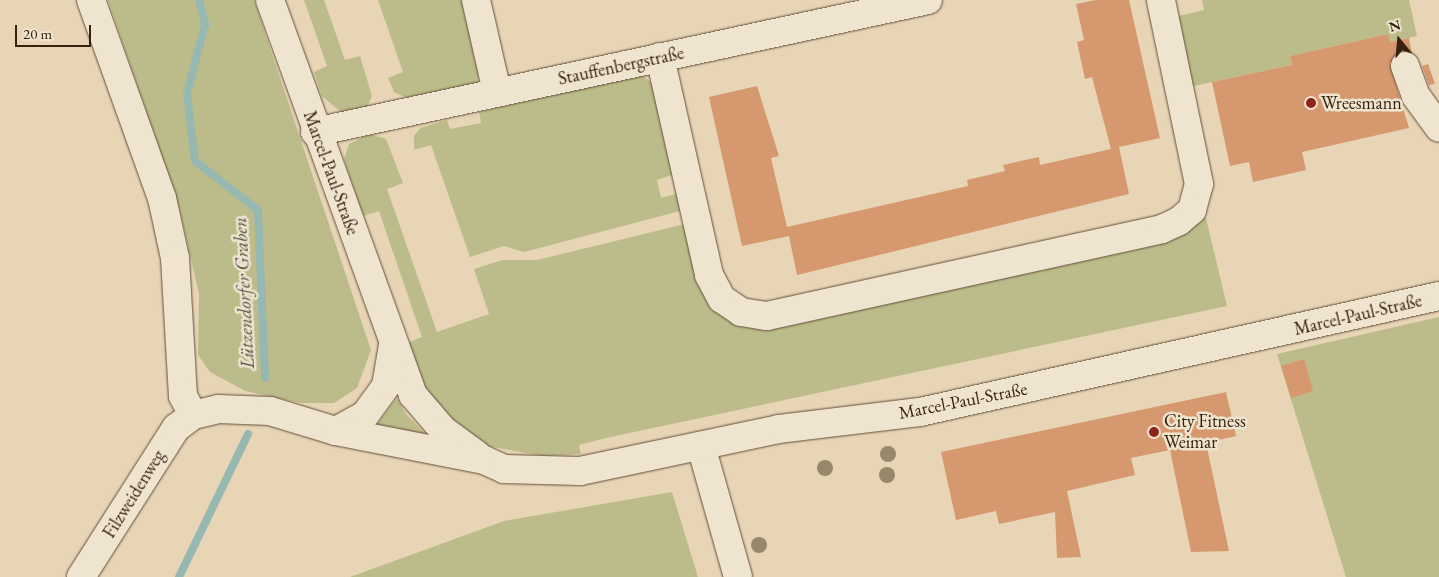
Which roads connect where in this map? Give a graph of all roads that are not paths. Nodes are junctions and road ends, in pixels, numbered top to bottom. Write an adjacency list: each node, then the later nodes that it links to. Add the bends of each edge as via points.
1 (91, 0): 13 (street, via 162,198 175,258 183,396)
2 (270, 0): 10 (street, Marcel-Paul-Straße)
3 (476, 0): 8 (street)
4 (928, 0): 6 (street, Stauffenbergstraße)
5 (1160, 0): 6 (street, via 1199,184 1192,210 1179,221 1162,229 767,316 734,308 722,299 710,276)
6 (660, 58): 8 (street, Stauffenbergstraße)
7 (1405, 66): 9 (street, via 1416,96)
8 (497, 92): 10 (street, Stauffenbergstraße)
9 (1439, 128)
10 (315, 132): 12 (street, Marcel-Paul-Straße)
11 (1439, 296): 15 (street, Marcel-Paul-Straße, via 920,412 818,422)
12 (393, 345): 14 (street, Marcel-Paul-Straße, via 386,386 365,415); 16 (street, Marcel-Paul-Straße, via 413,395 443,430)
13 (193, 415): 14 (street, Marcel-Paul-Straße, via 242,406); 17 (street, Filzweidenweg, via 176,428)
14 (336, 431): 16 (street, Marcel-Paul-Straße)
15 (701, 446): 16 (street, Marcel-Paul-Straße, via 580,471 522,471); 18 (street)
16 (484, 460)
17 (80, 577)
18 (738, 577)

